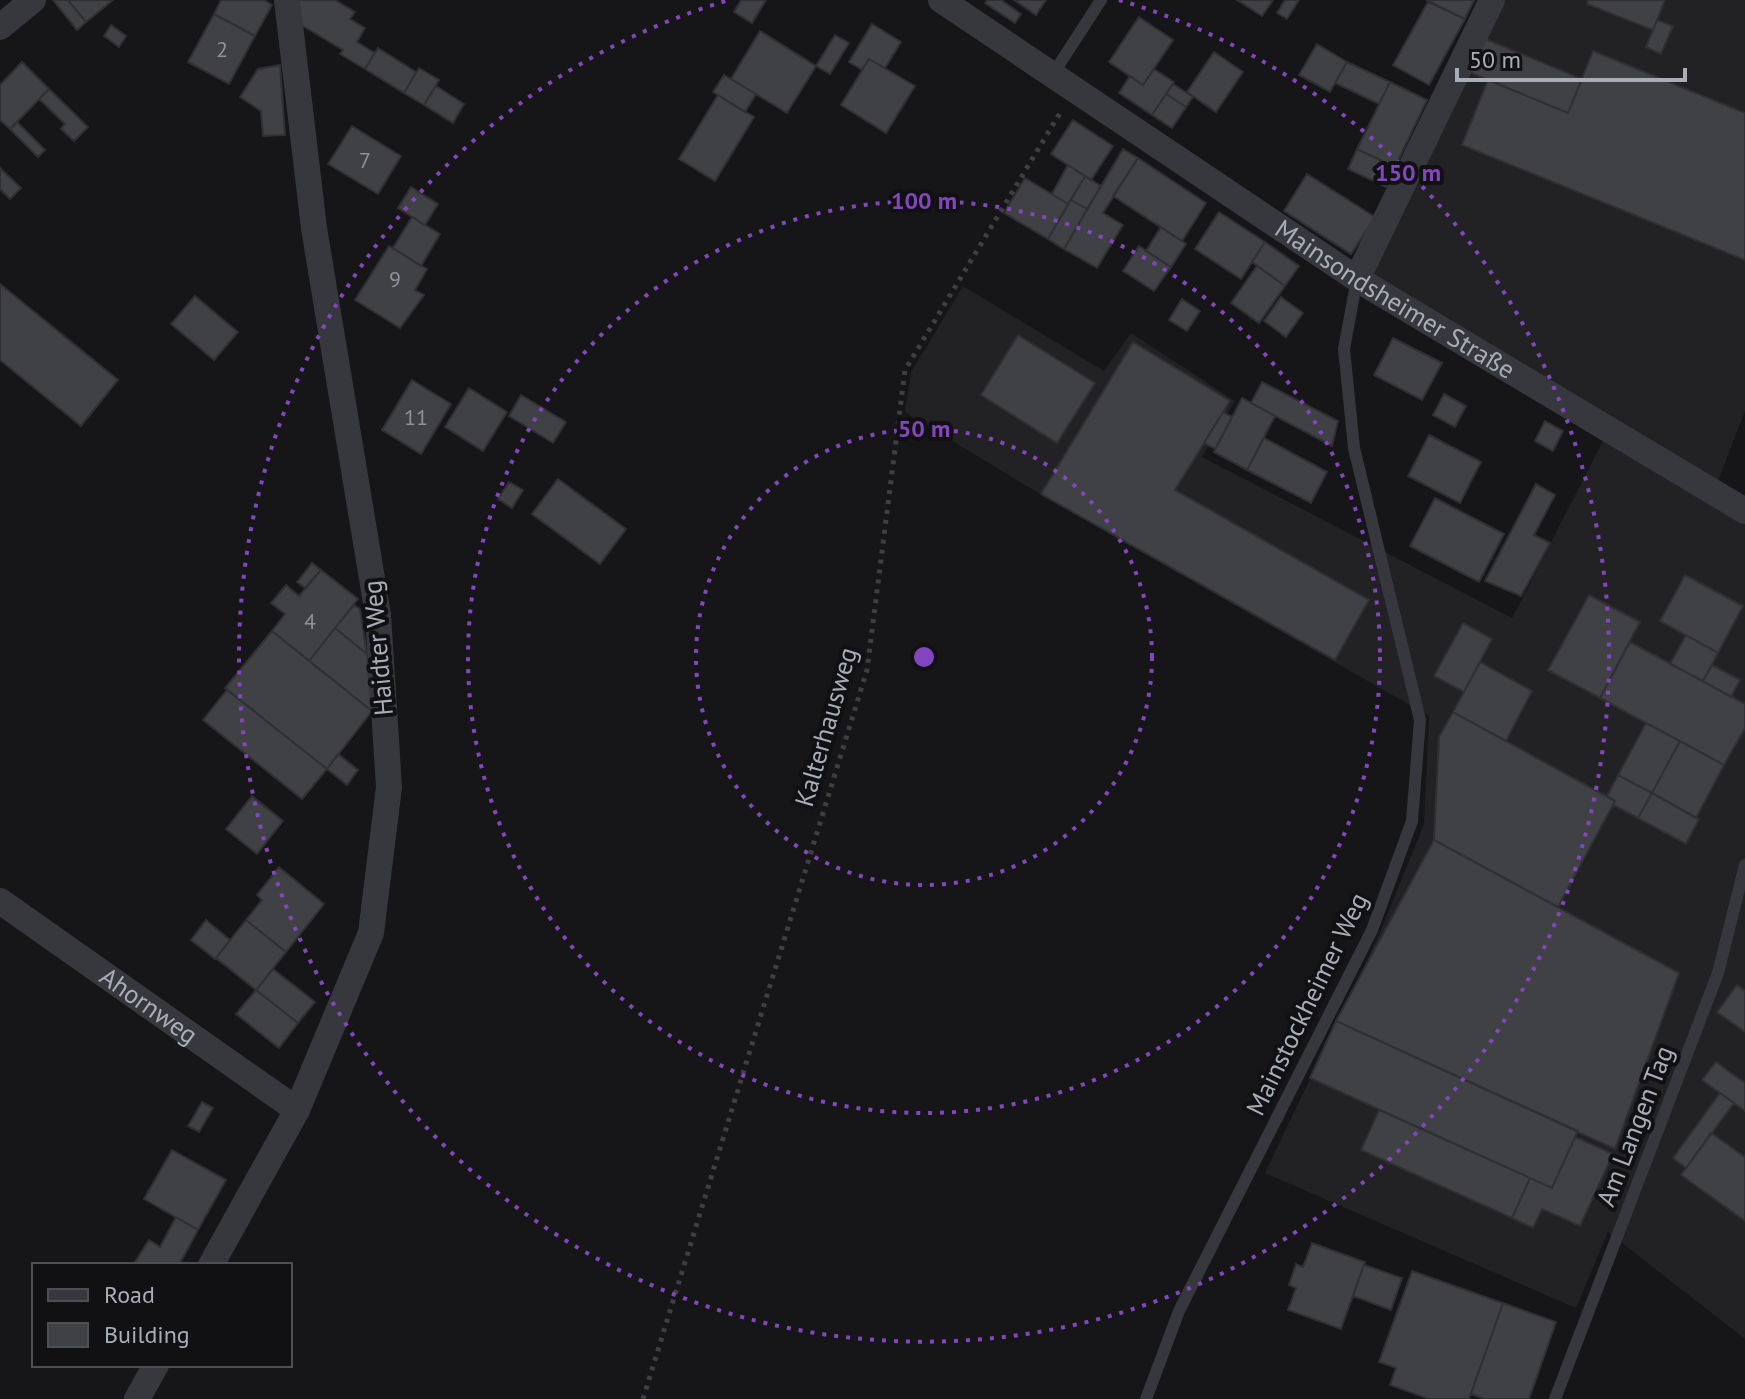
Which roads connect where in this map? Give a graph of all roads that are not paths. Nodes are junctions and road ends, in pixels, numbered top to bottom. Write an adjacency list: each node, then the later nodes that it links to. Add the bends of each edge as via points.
1 (33, 0): 6 (street)
2 (287, 0): 12 (street, Haidter Weg, via 314,228 378,615 389,787 371,933)
3 (941, 0): 7 (street, Mainsondsheimer Straße)
4 (1101, 0): 7 (lane)
5 (1492, 0): 8 (street)
6 (0, 27)
7 (1053, 74): 8 (street, Mainsondsheimer Straße)
8 (1357, 279): 9 (street, Mainsondsheimer Straße); 16 (lane, Mainstockheimer Weg, via 1344,349 1354,448 1420,720 1412,821 1372,930 1179,1311)
9 (1745, 511)
10 (1745, 865): 17 (lane, Am Langen Tag, via 1718,973)
11 (0, 901): 12 (street, Ahornweg)
12 (297, 1110): 13 (street, Haidter Weg)
13 (212, 1263)
14 (155, 1367): 15 (street)
15 (137, 1399)
16 (1146, 1399)
17 (1555, 1399)

